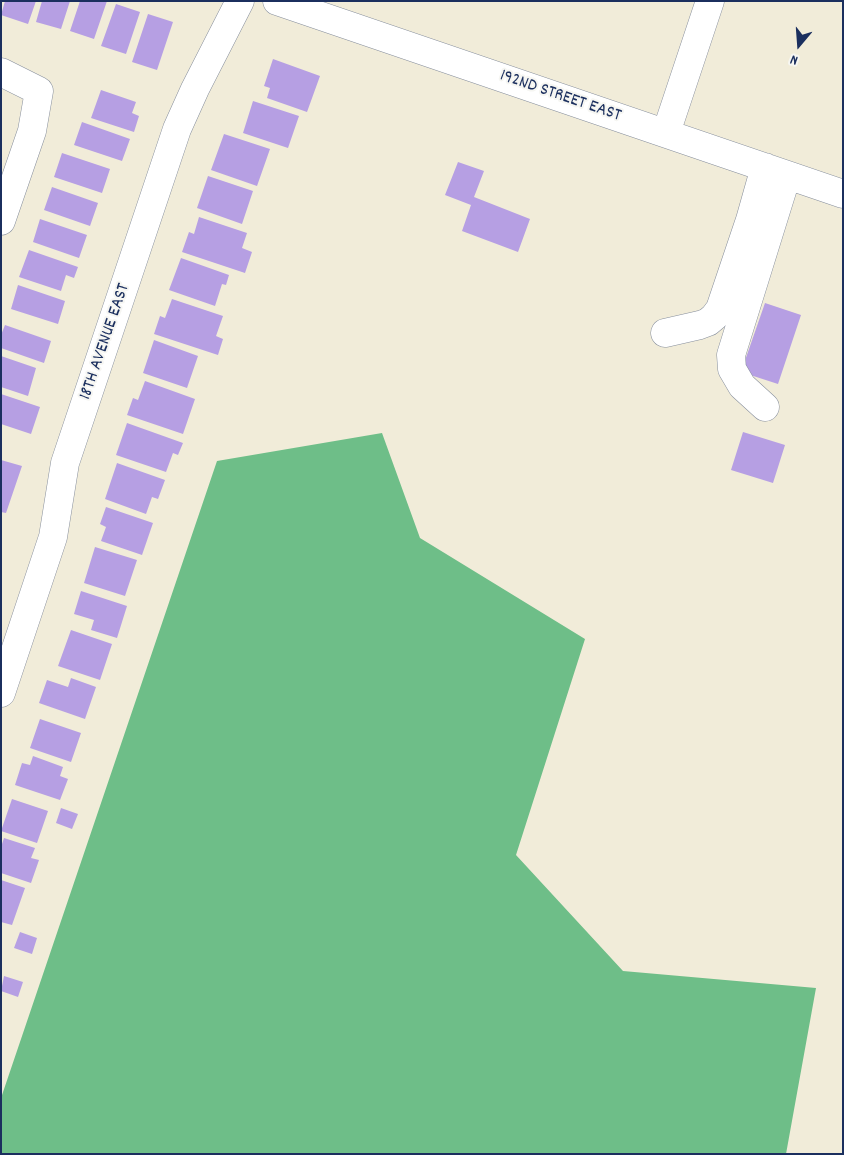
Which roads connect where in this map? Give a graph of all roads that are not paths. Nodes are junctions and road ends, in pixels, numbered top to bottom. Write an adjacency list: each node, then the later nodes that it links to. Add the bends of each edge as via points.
1 (240, 1): 11 (street, 18TH AVENUE EAST, via 177,129 65,462 53,537)
2 (276, 1): 5 (street, 192ND STREET EAST)
3 (710, 1): 5 (street)
4 (1, 72): 8 (street, via 39,91 32,131)
5 (666, 133): 6 (street, 192ND STREET EAST)
6 (776, 171): 7 (street, 192ND STREET EAST); 9 (street, via 750,220 720,309 708,322); 10 (street, via 731,355 732,368 742,386)
7 (843, 194)
8 (1, 221)
9 (665, 333)
10 (764, 407)
11 (8, 651): 12 (street, 18TH AVENUE EAST)
12 (1, 693)

